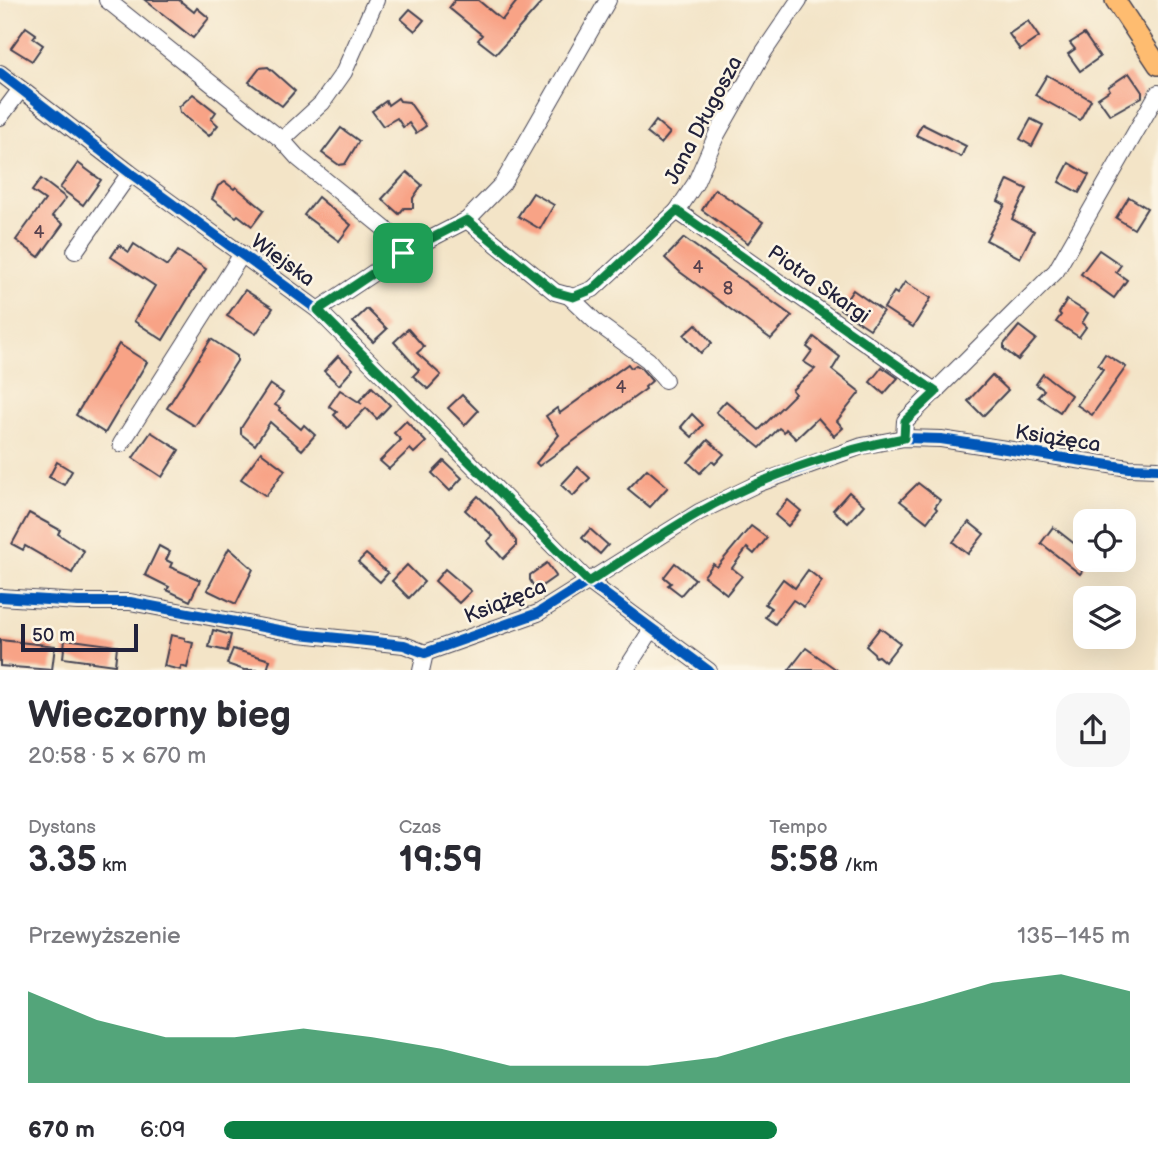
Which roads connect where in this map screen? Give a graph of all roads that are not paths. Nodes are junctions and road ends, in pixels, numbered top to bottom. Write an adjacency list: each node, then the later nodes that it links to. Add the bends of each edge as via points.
1 (107, 0): 11 (street)
2 (376, 0): 11 (street, via 344,72 322,103)
3 (608, 0): 14 (street, via 503,183)
4 (799, 0): 13 (street, Jana Długosza, via 763,52)
5 (1115, 0): 6 (main road)
6 (1158, 65)
7 (0, 73): 8 (street, Wiejska)
8 (21, 89): 10 (street); 12 (street, Wiejska)
9 (1158, 93): 21 (street, via 1056,271)
10 (0, 117)
11 (282, 140): 16 (street, via 396,238)
12 (130, 173): 15 (street); 17 (street, Wiejska)
13 (677, 211): 18 (street, Jana Długosza, via 593,289); 21 (street, Piotra Skargi)
14 (467, 220): 16 (street); 18 (street, via 555,292)
15 (75, 251)
16 (403, 253): 19 (street)
17 (242, 254): 19 (street, Wiejska); 23 (street, Wiejska)
18 (568, 295): 20 (street, via 648,360)
19 (318, 310): 25 (street, Wiejska)
20 (665, 380)
21 (936, 392): 22 (street, via 905,421)
22 (904, 438): 24 (street, Książęca); 25 (street, Książęca, via 862,446 757,484 699,512)
23 (121, 444)
24 (1158, 469)
25 (589, 582): 27 (street, Wiejska); 28 (street, Książęca, via 538,613)
26 (0, 597): 28 (street, via 130,602 300,634 404,645)
27 (652, 629): 30 (street); 31 (street, Wiejska)
28 (425, 653): 29 (street)
29 (421, 670)
30 (625, 670)
31 (709, 670)

